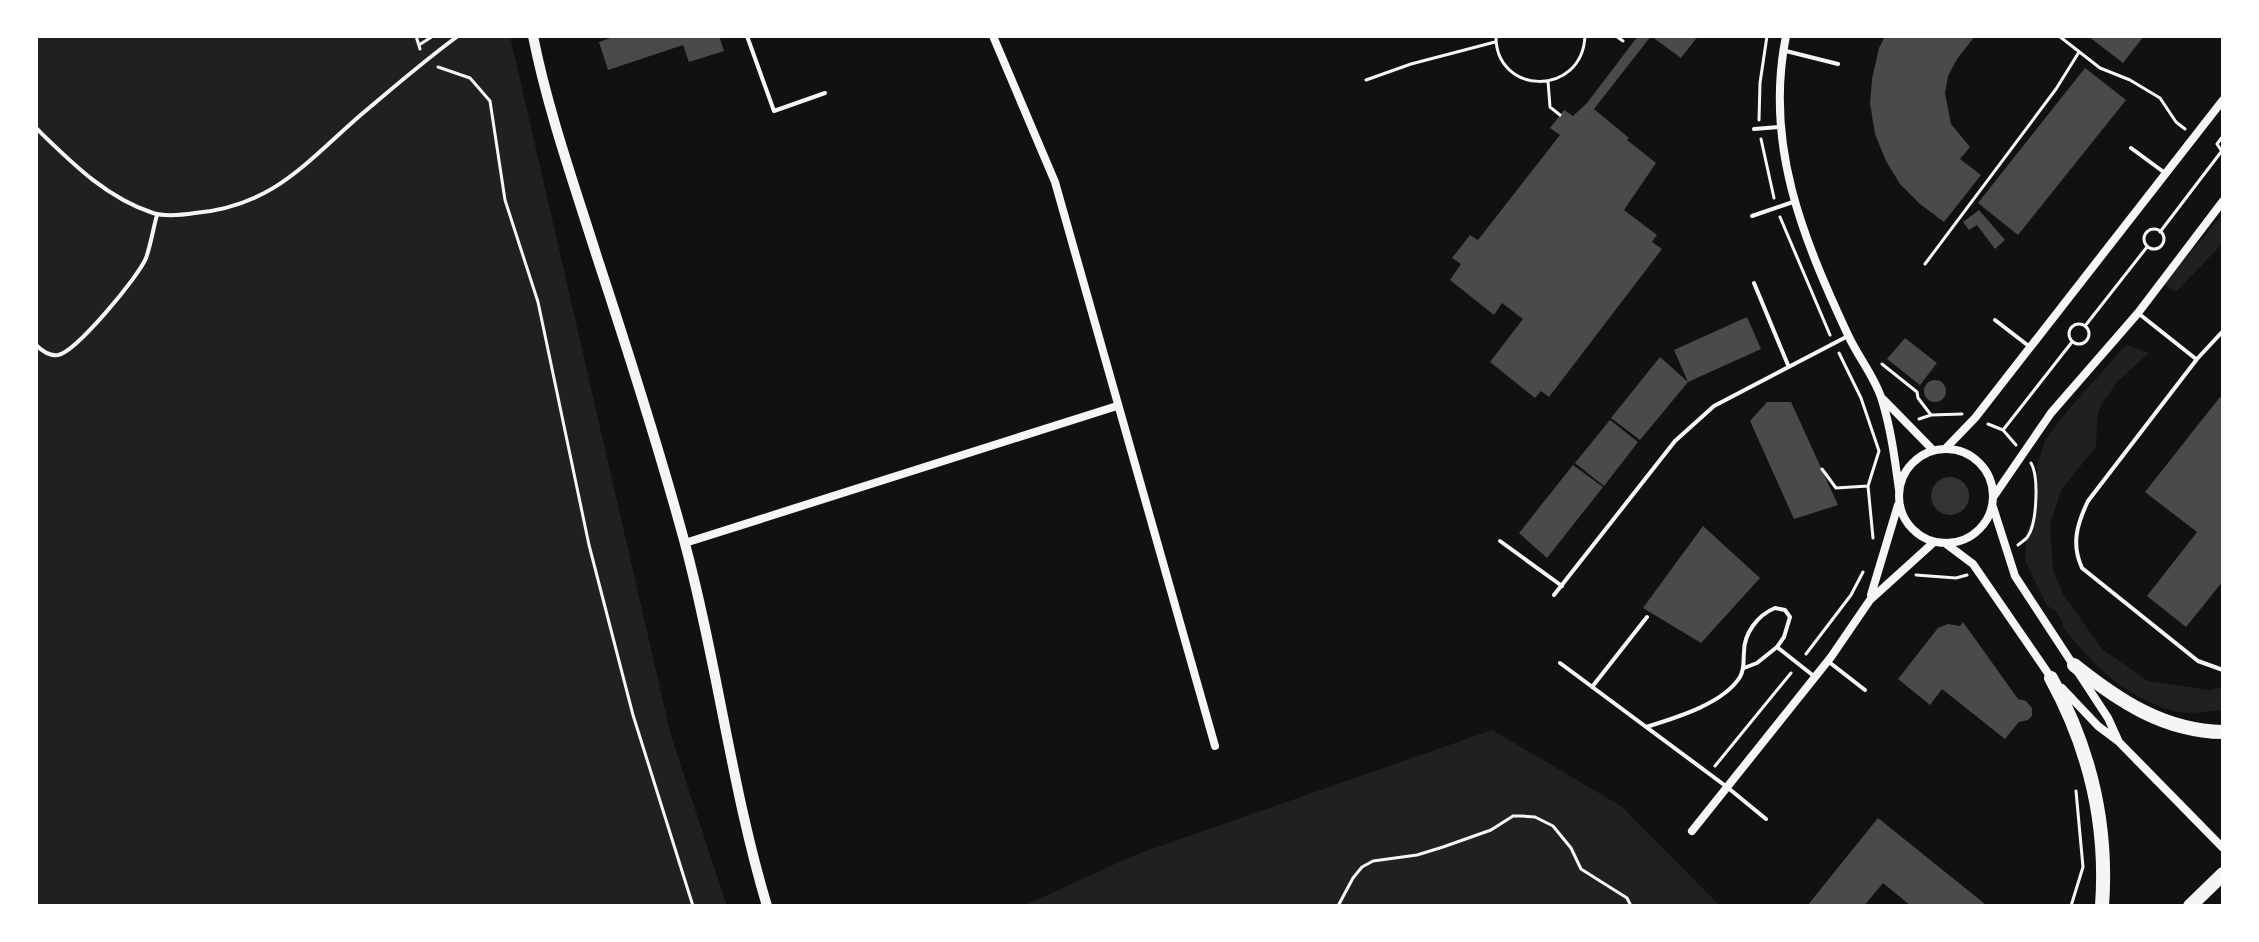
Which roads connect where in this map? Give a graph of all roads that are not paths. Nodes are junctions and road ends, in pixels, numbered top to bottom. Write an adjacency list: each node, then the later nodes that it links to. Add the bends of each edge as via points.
1 (457, 36): 17 (lane, via 293,177 254,200 217,211)
2 (533, 36): 38 (street, via 560,143)
3 (747, 36): 8 (lane, via 774,111)
4 (993, 36): 29 (street, via 1055,182)
5 (1786, 36): 6 (street)
6 (1783, 50): 7 (lane); 10 (street)
7 (1838, 64)
8 (825, 93)
9 (2223, 100): 14 (street)
10 (1780, 127): 12 (lane); 16 (street)
11 (36, 128): 17 (lane, via 105,191)
12 (1756, 129)
13 (2131, 148): 14 (lane)
14 (2167, 174): 25 (street)
15 (2223, 201): 20 (street)
16 (1793, 202): 18 (lane); 23 (street)
17 (157, 215): 24 (lane, via 146,258 85,335 56,355)
18 (1752, 216)
19 (1754, 283): 27 (lane)
20 (2138, 313): 26 (lane); 33 (street, via 2051,413)
21 (1995, 320): 25 (lane)
22 (2223, 331): 26 (lane)
23 (1848, 336): 27 (lane); 28 (street)
24 (36, 345)
25 (2030, 347): 30 (street)
26 (2197, 359): 49 (lane, via 2088,501 2075,553 2082,568 2198,661)
27 (1788, 365): 40 (lane, via 1714,406 1675,441)
28 (1882, 397): 31 (street); 32 (street)
29 (1117, 406): 38 (street); 57 (street)
30 (1946, 448): 31 (street); 33 (street, via 1974,457 1992,481)
31 (1933, 450): 32 (street, via 1910,465)
32 (1899, 490): 34 (street)
33 (1994, 496): 35 (street)
34 (1899, 502): 37 (street, via 1915,532); 42 (street)
35 (1993, 506): 39 (street, via 1976,533); 47 (street, via 2015,576)
36 (1500, 541): 40 (lane)
37 (1934, 542): 39 (street); 42 (street)
38 (685, 543): 63 (street)
39 (1945, 543): 51 (street, via 1973,564)
40 (1562, 586): 41 (lane)
41 (1554, 595)
42 (1870, 600): 45 (street)
43 (1647, 617): 52 (lane)
44 (1777, 647): 48 (lane); 48 (lane, via 1790,617 1775,608 1747,635); 50 (lane)
45 (1828, 661): 50 (street); 53 (lane)
46 (1560, 663): 52 (lane)
47 (2074, 665): 55 (highway, via 2166,724); 56 (street)
48 (1744, 668): 54 (lane, via 1733,685 1711,701)
49 (2223, 670)
50 (1815, 677): 58 (street)
51 (2051, 678): 56 (street); 64 (highway, via 2077,731 2093,783 2105,866)
52 (1592, 688): 54 (lane)
53 (1865, 690)
54 (1646, 727): 58 (lane)
55 (2223, 732)
56 (2118, 741): 61 (street)
57 (1215, 746)
58 (1727, 787): 59 (lane); 60 (street)
59 (1766, 819)
60 (1692, 831)
61 (2223, 848)
62 (2223, 874): 65 (highway)
63 (767, 906)
64 (2102, 906)
65 (2190, 906)

